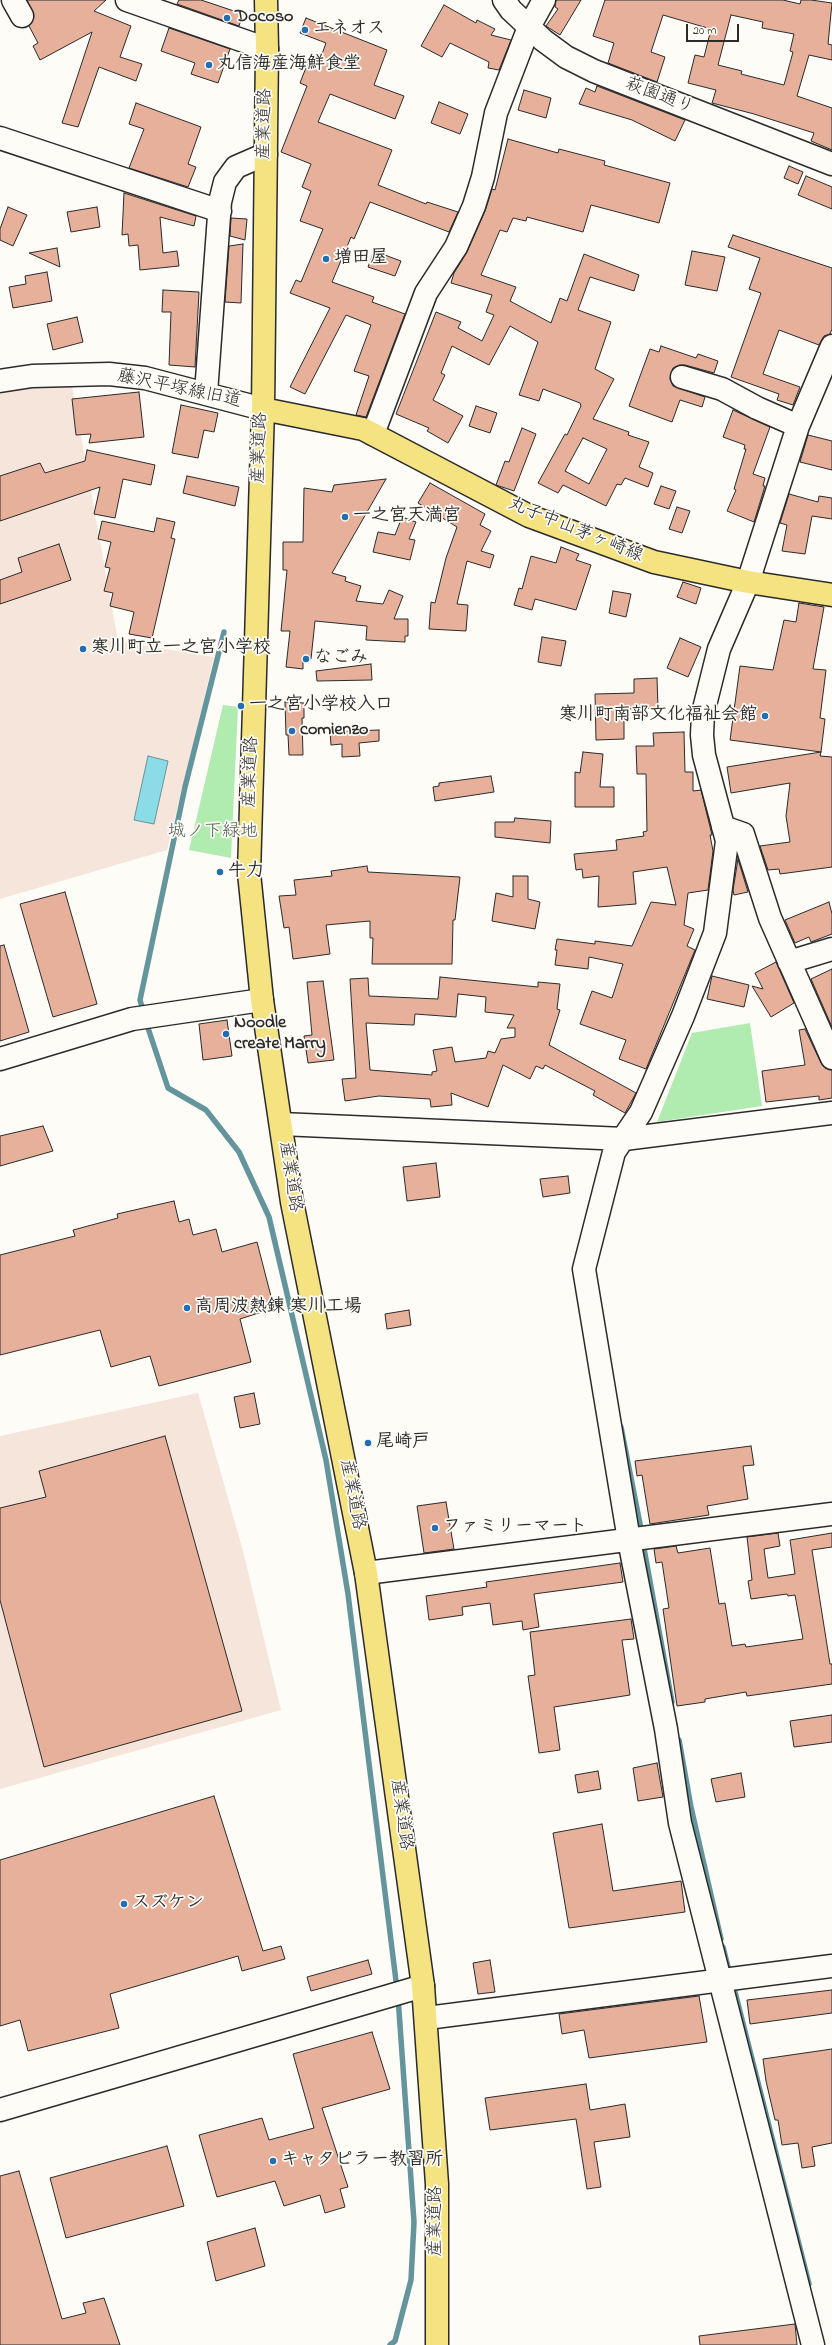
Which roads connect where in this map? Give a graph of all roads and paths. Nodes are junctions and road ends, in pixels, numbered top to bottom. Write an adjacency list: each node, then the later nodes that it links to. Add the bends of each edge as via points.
1 (127, 0): 6 (street)
2 (266, 0): 6 (main road, 産業道路)
3 (504, 0): 5 (street, 萩園通り)
4 (544, 0): 5 (street)
5 (529, 27): 9 (street, 萩園通り, via 566,57 594,72); 17 (street, via 496,114 483,177 474,206 456,247 426,293)
6 (267, 49): 8 (main road, 産業道路)
7 (0, 138): 10 (street)
8 (266, 154): 10 (street, via 236,167 225,182); 15 (main road, 産業道路)
9 (832, 164)
10 (220, 211): 14 (street)
11 (832, 346): 16 (street)
12 (682, 377): 16 (street, via 722,389)
13 (0, 381): 14 (street, 藤沢平塚線旧道, via 32,376 109,374 145,378)
14 (206, 393): 15 (street, 藤沢平塚線旧道)
15 (263, 409): 17 (main road, 丸子中山茅ヶ崎線, via 363,429); 23 (main road, 産業道路, via 249,873)
16 (798, 426): 18 (street)
17 (373, 434): 18 (main road, 丸子中山茅ヶ崎線, via 529,516 654,562)
18 (748, 582): 19 (main road, 丸子中山茅ヶ崎線); 20 (street, via 719,649 703,713 704,756)
19 (832, 595)
20 (732, 831): 22 (street, via 743,834 770,918); 28 (street, via 727,841 715,933 683,1016 644,1105)
21 (832, 949): 22 (street)
22 (789, 962): 24 (street)
23 (262, 1000): 25 (street, via 142,1017); 27 (main road, 産業道路)
24 (832, 1058)
25 (0, 1059)
26 (832, 1114): 28 (street)
27 (281, 1124): 28 (street); 31 (main road, 産業道路, via 292,1202)
28 (624, 1139): 30 (street, via 614,1152 609,1168 584,1269)
29 (832, 1514): 30 (street)
30 (638, 1539): 31 (street); 33 (street, via 680,1823)
31 (366, 1573): 34 (main road, 産業道路)
32 (832, 1966): 33 (street)
33 (719, 1981): 35 (street); 38 (street)
34 (423, 1986): 35 (main road, 産業道路); 36 (street)
35 (427, 2018): 37 (main road, 産業道路, via 437,2184)
36 (0, 2110)
37 (437, 2345)
38 (813, 2345)

